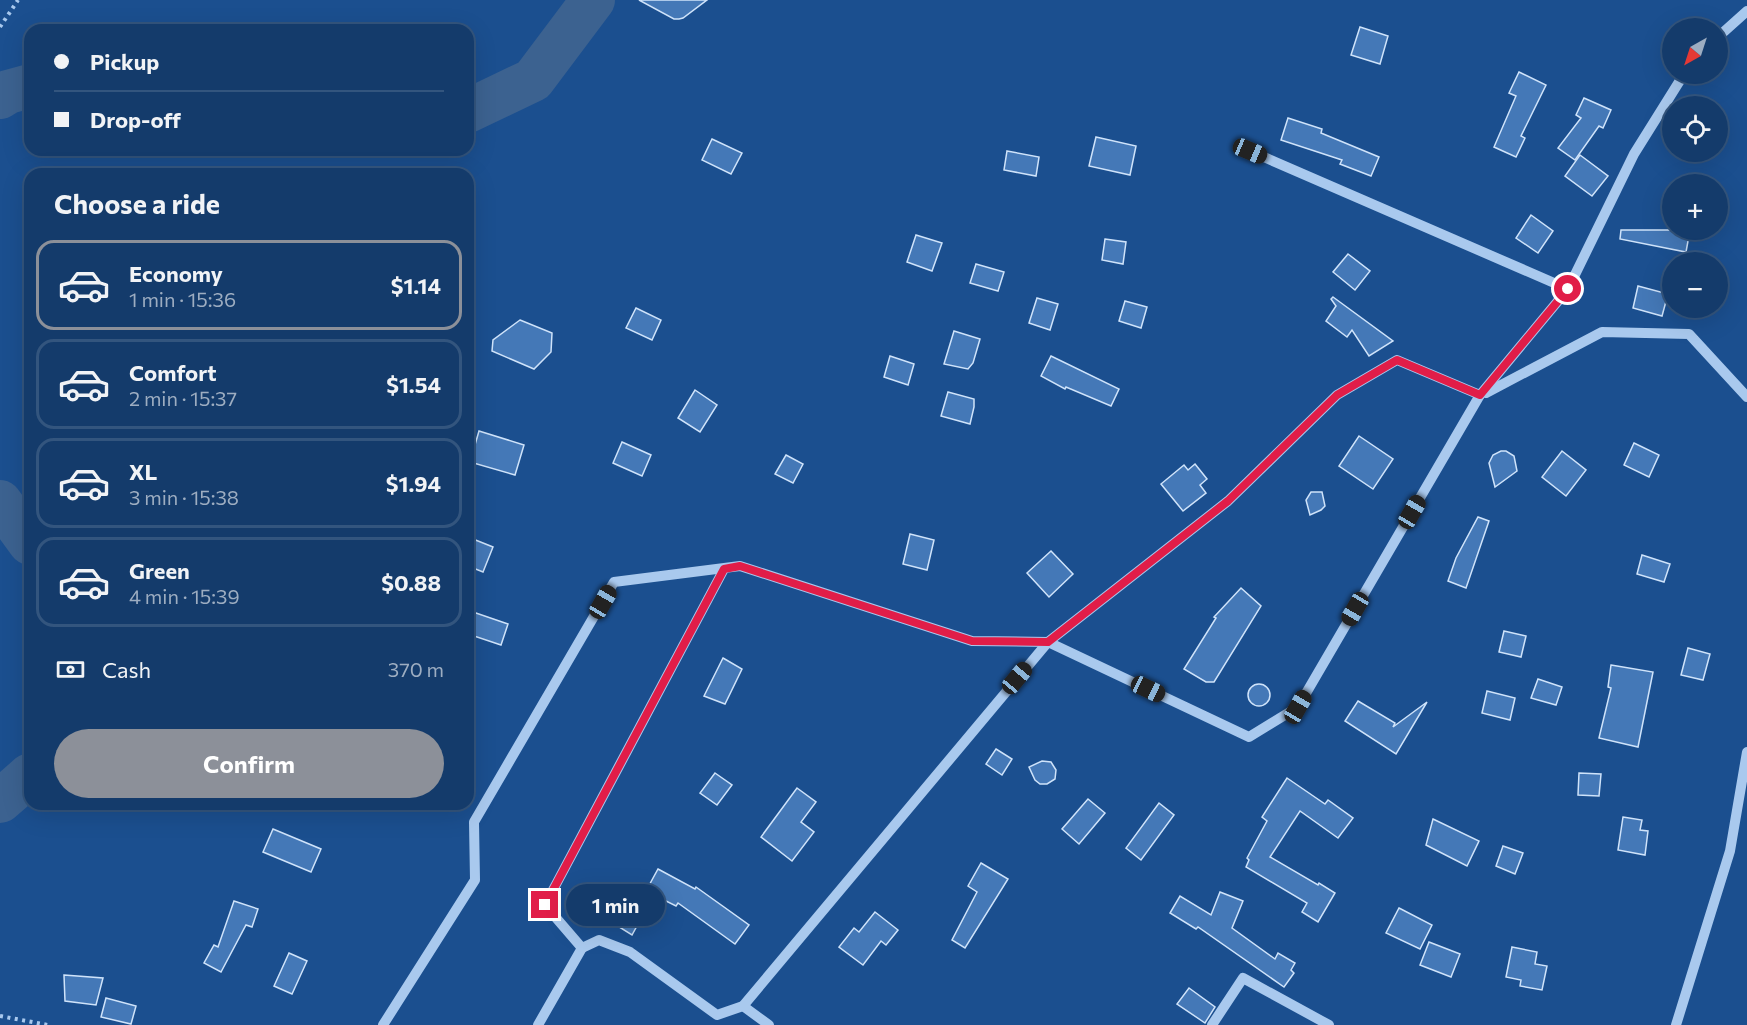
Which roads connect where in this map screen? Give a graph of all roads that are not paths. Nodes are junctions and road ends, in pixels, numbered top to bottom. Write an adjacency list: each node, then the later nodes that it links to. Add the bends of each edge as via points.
1 (1747, 11): 2 (street)
2 (1728, 28)
3 (1678, 84): 5 (street, via 1634,154)
4 (1250, 151): 5 (street)
5 (1568, 289): 6 (street)
6 (1480, 395): 7 (street, via 1602,332 1689,334); 9 (street, via 1397,360 1337,395 1228,501); 9 (street, via 1298,707 1249,737)
7 (1747, 397)
8 (724, 569): 9 (street, via 740,566 972,641); 11 (street, via 545,905); 13 (street, via 614,582 474,822 475,880)
9 (1048, 642): 12 (street)
10 (1747, 752): 18 (street, via 1730,851)
11 (582, 948): 12 (street, via 599,940 630,952 717,1015); 14 (street)
12 (743, 1006): 15 (street)
13 (383, 1025)
14 (538, 1025)
15 (769, 1025)
16 (1212, 1025): 17 (street, via 1243,978)
17 (1329, 1025)
18 (1676, 1025)

